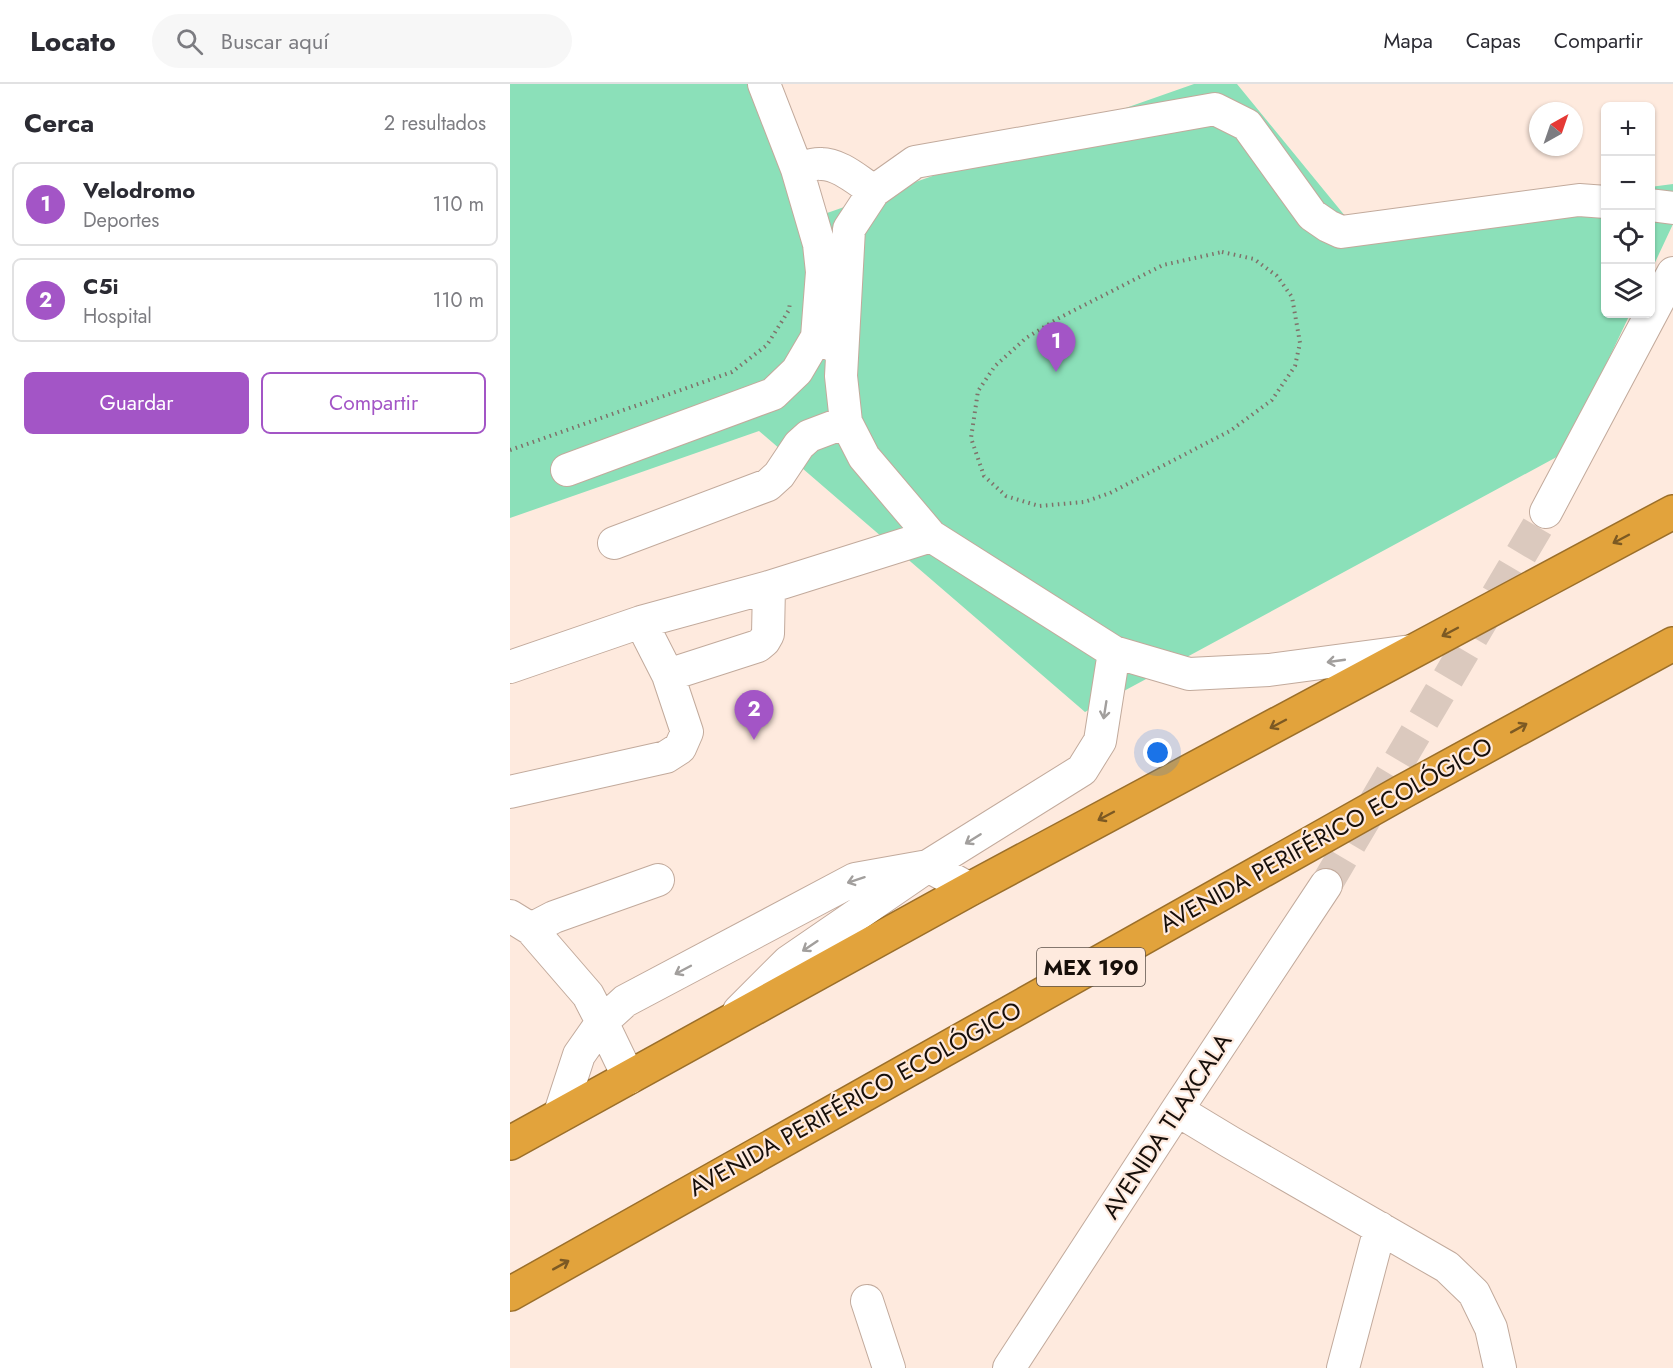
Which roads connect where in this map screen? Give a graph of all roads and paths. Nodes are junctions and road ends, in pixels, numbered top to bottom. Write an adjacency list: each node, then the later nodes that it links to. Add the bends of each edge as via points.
1 (764, 84): 2 (street)
2 (797, 169): 3 (street, via 822,164 835,167); 10 (street, via 819,244)
3 (874, 191): 4 (street, via 915,162 1215,109 1248,125 1312,215 1341,232 1579,200); 10 (street, via 849,229)
4 (1601, 202)
5 (1655, 206): 6 (street)
6 (1673, 208)
7 (1163, 265): 7 (path, via 1026,338 995,366 978,391 971,438 984,476 1006,496 1038,506 1084,502 1110,493 1230,431 1272,400 1294,366 1300,343 1292,297 1277,276 1254,260 1222,252)
8 (1673, 273): 14 (street)
9 (790, 301): 12 (path, via 789,310 767,345 732,372)
10 (830, 344): 11 (street, via 841,376); 13 (street, via 773,394)
11 (846, 422): 16 (street, via 864,457); 17 (street, via 808,436 779,476 768,484)
12 (510, 450)
13 (567, 470)
14 (1546, 512)
15 (1673, 512): 21 (highway, one-way to 21)
16 (931, 536): 18 (street); 22 (street)
17 (614, 543)
18 (769, 587): 19 (street); 24 (street, via 768,634 764,641)
19 (641, 622): 23 (street); 24 (street)
20 (1673, 644): 38 (highway, AVENIDA PERIFÉRICO ECOLÓGICO / MEX 190, one-way to 20)
21 (1415, 651): 22 (street, one-way to 22, via 1269,670 1189,674); 29 (highway, one-way to 29)
22 (1114, 652): 26 (street, one-way to 26, via 1100,741 1082,770)
23 (510, 667)
24 (668, 675): 25 (street, via 687,732 680,748 666,757)
25 (510, 792)
26 (928, 866): 29 (street); 31 (street, one-way to 31, via 855,879 625,1001); 32 (street, one-way to 32, via 788,962)
27 (658, 880): 30 (street, via 554,917)
28 (1326, 885): 34 (street, AVENIDA TLAXCALA)
29 (970, 889): 32 (highway)
30 (520, 923): 31 (street, via 588,995)
31 (602, 1022): 33 (street); 35 (street, via 579,1054)
32 (727, 1024): 33 (highway)
33 (629, 1078): 35 (highway)
34 (1177, 1110): 37 (street); 41 (street, AVENIDA TLAXCALA)
35 (559, 1116): 36 (highway)
36 (510, 1143)
37 (1380, 1228): 42 (street); 43 (street, via 1447,1267 1474,1293 1491,1328)
38 (510, 1294)
39 (867, 1301): 40 (street)
40 (889, 1368)
41 (1009, 1368)
42 (1343, 1368)
43 (1500, 1368)

